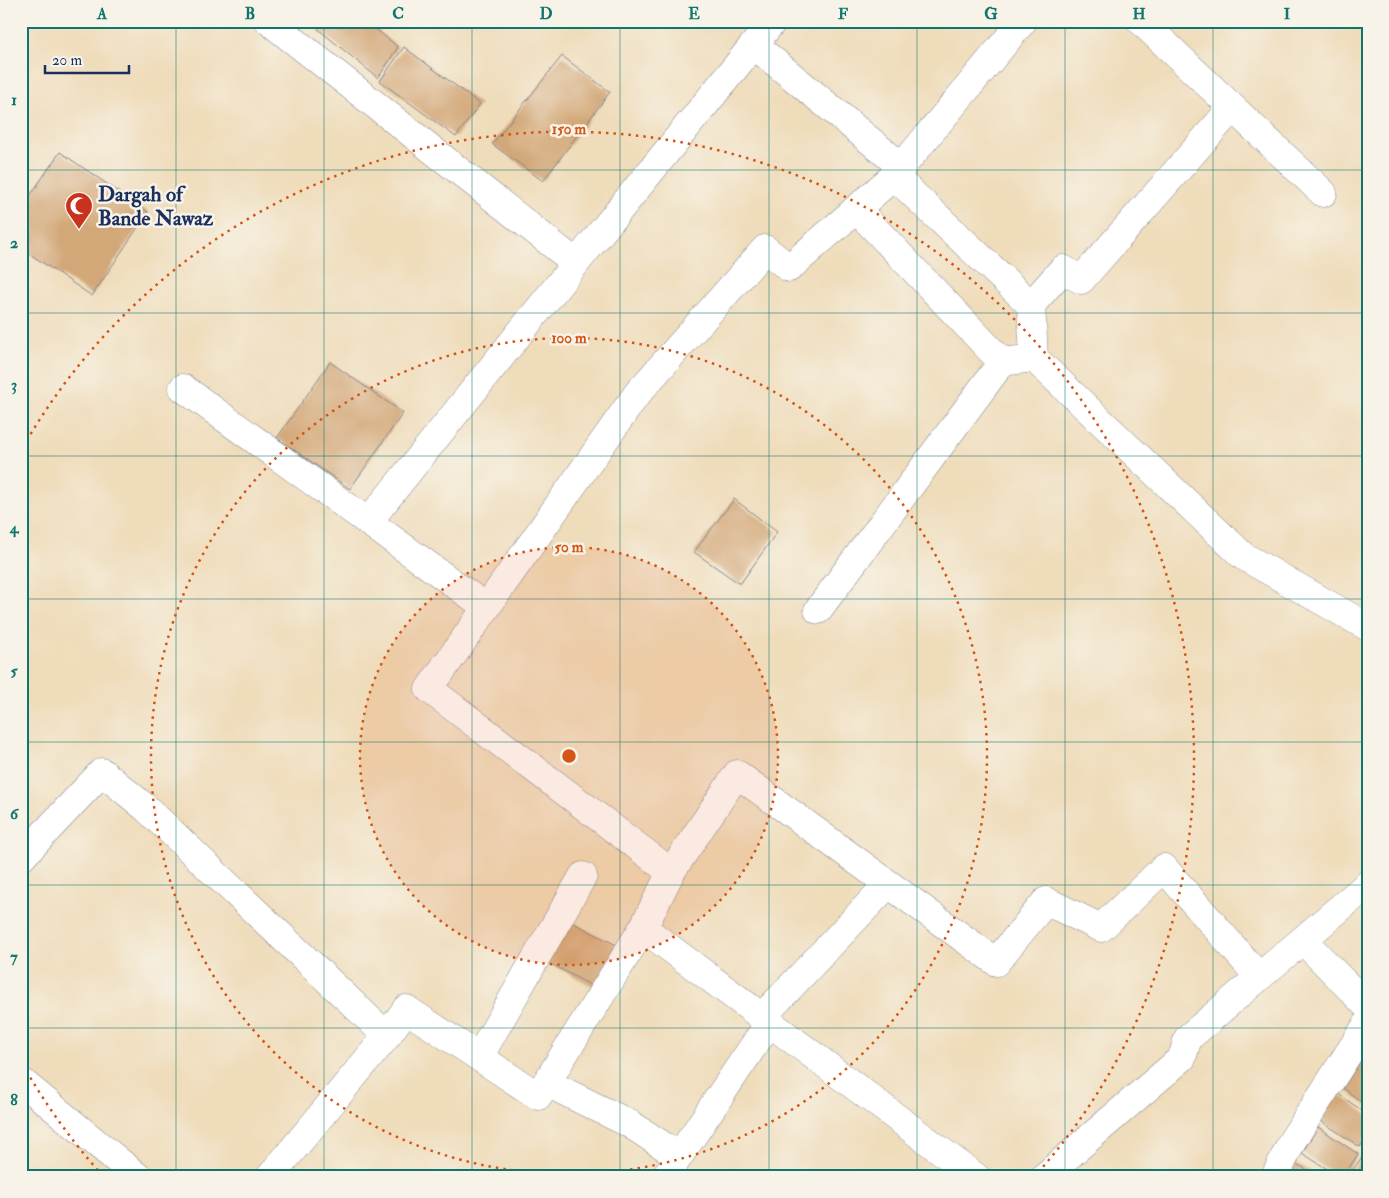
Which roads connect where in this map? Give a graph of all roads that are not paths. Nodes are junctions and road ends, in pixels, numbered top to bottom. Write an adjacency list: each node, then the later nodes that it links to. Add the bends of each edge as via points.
1 (269, 21): 10 (street)
2 (773, 21): 5 (street)
3 (1023, 21): 7 (street)
4 (1141, 21): 6 (street)
5 (754, 45): 7 (street); 10 (street)
6 (1232, 108): 8 (street); 11 (street, via 1081,280 1063,269)
7 (898, 172): 9 (street); 11 (street)
8 (1323, 193)
9 (856, 209): 13 (street); 16 (street, via 789,268 765,249 637,394)
10 (576, 263): 15 (street)
11 (1032, 305): 12 (street)
12 (1034, 358): 13 (street); 18 (street, via 1243,556)
13 (1002, 362): 17 (street)
14 (183, 388): 15 (street)
15 (368, 522): 16 (street)
16 (486, 607): 20 (street, via 429,689)
17 (818, 610)
18 (1368, 627)
19 (21, 858): 30 (street, via 102,772 147,809)
20 (671, 872): 22 (street, via 737,774); 24 (street)
21 (584, 876): 31 (street)
22 (888, 884): 26 (street, via 996,962 1046,901 1101,928 1164,868); 28 (street)
23 (1368, 884): 25 (street)
24 (642, 928): 28 (street); 33 (street)
25 (1303, 940): 26 (street); 27 (street)
26 (1259, 977): 38 (street, via 1188,1038 1182,1058)
27 (1368, 1007)
28 (765, 1020): 34 (street); 37 (street)
29 (1368, 1024): 39 (street, via 1292,1141)
30 (387, 1036): 31 (street, via 406,1009); 36 (street)
31 (479, 1057): 33 (street, via 538,1096)
32 (21, 1081): 35 (street)
33 (547, 1083): 34 (street, via 630,1124)
34 (672, 1166)
35 (138, 1177)
36 (270, 1177)
37 (976, 1177)
38 (1044, 1177)
39 (1275, 1177)

